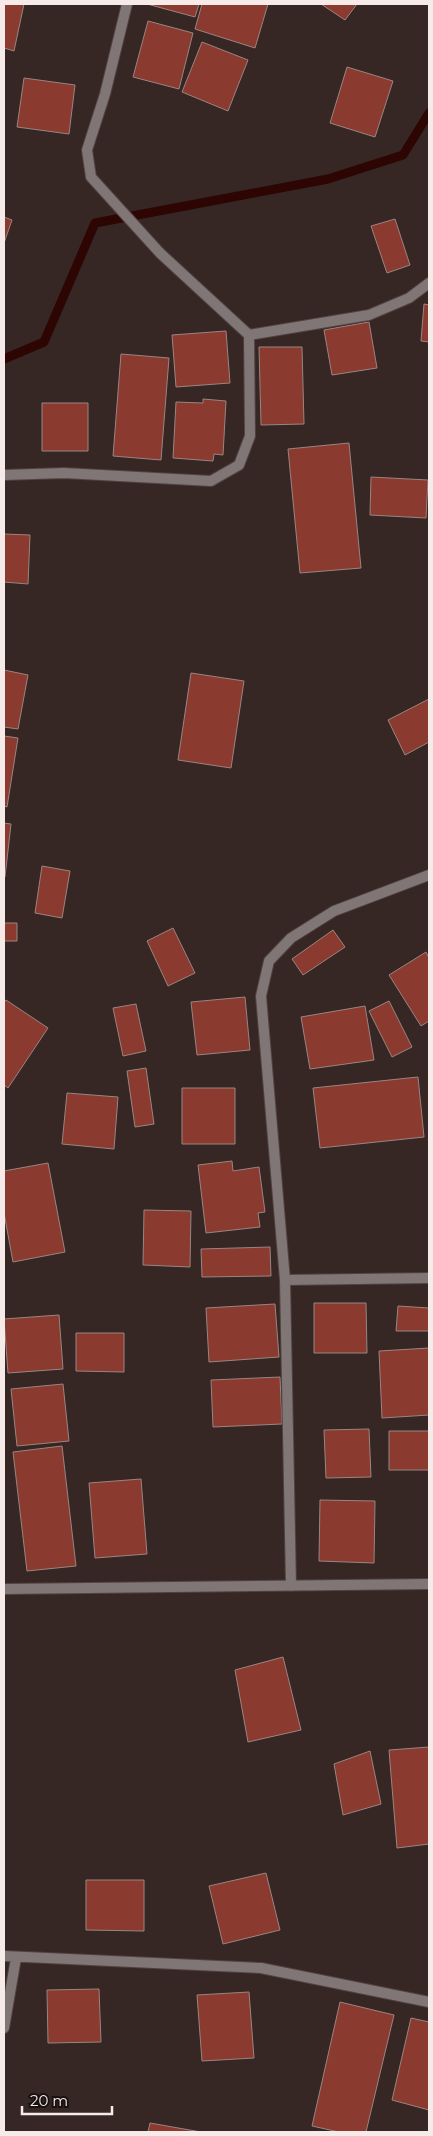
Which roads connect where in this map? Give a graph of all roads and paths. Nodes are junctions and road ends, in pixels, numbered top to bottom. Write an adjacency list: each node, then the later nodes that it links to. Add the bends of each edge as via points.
1 (127, 4): 3 (street, via 105,94 87,150 91,177 160,253)
2 (429, 283): 3 (street, via 409,298 369,315)
3 (249, 334): 4 (street, via 250,436 239,465 211,481 64,473)
4 (4, 475)
5 (429, 875): 7 (street, via 334,911 291,938 269,962 261,996)
6 (429, 1278): 7 (street)
7 (285, 1280): 9 (street)
8 (429, 1584): 9 (street)
9 (291, 1586): 10 (street)
10 (4, 1589)
11 (4, 1956): 12 (street)
12 (16, 1958): 13 (street, via 261,1968); 14 (street)
13 (429, 2002)
14 (4, 2028)

